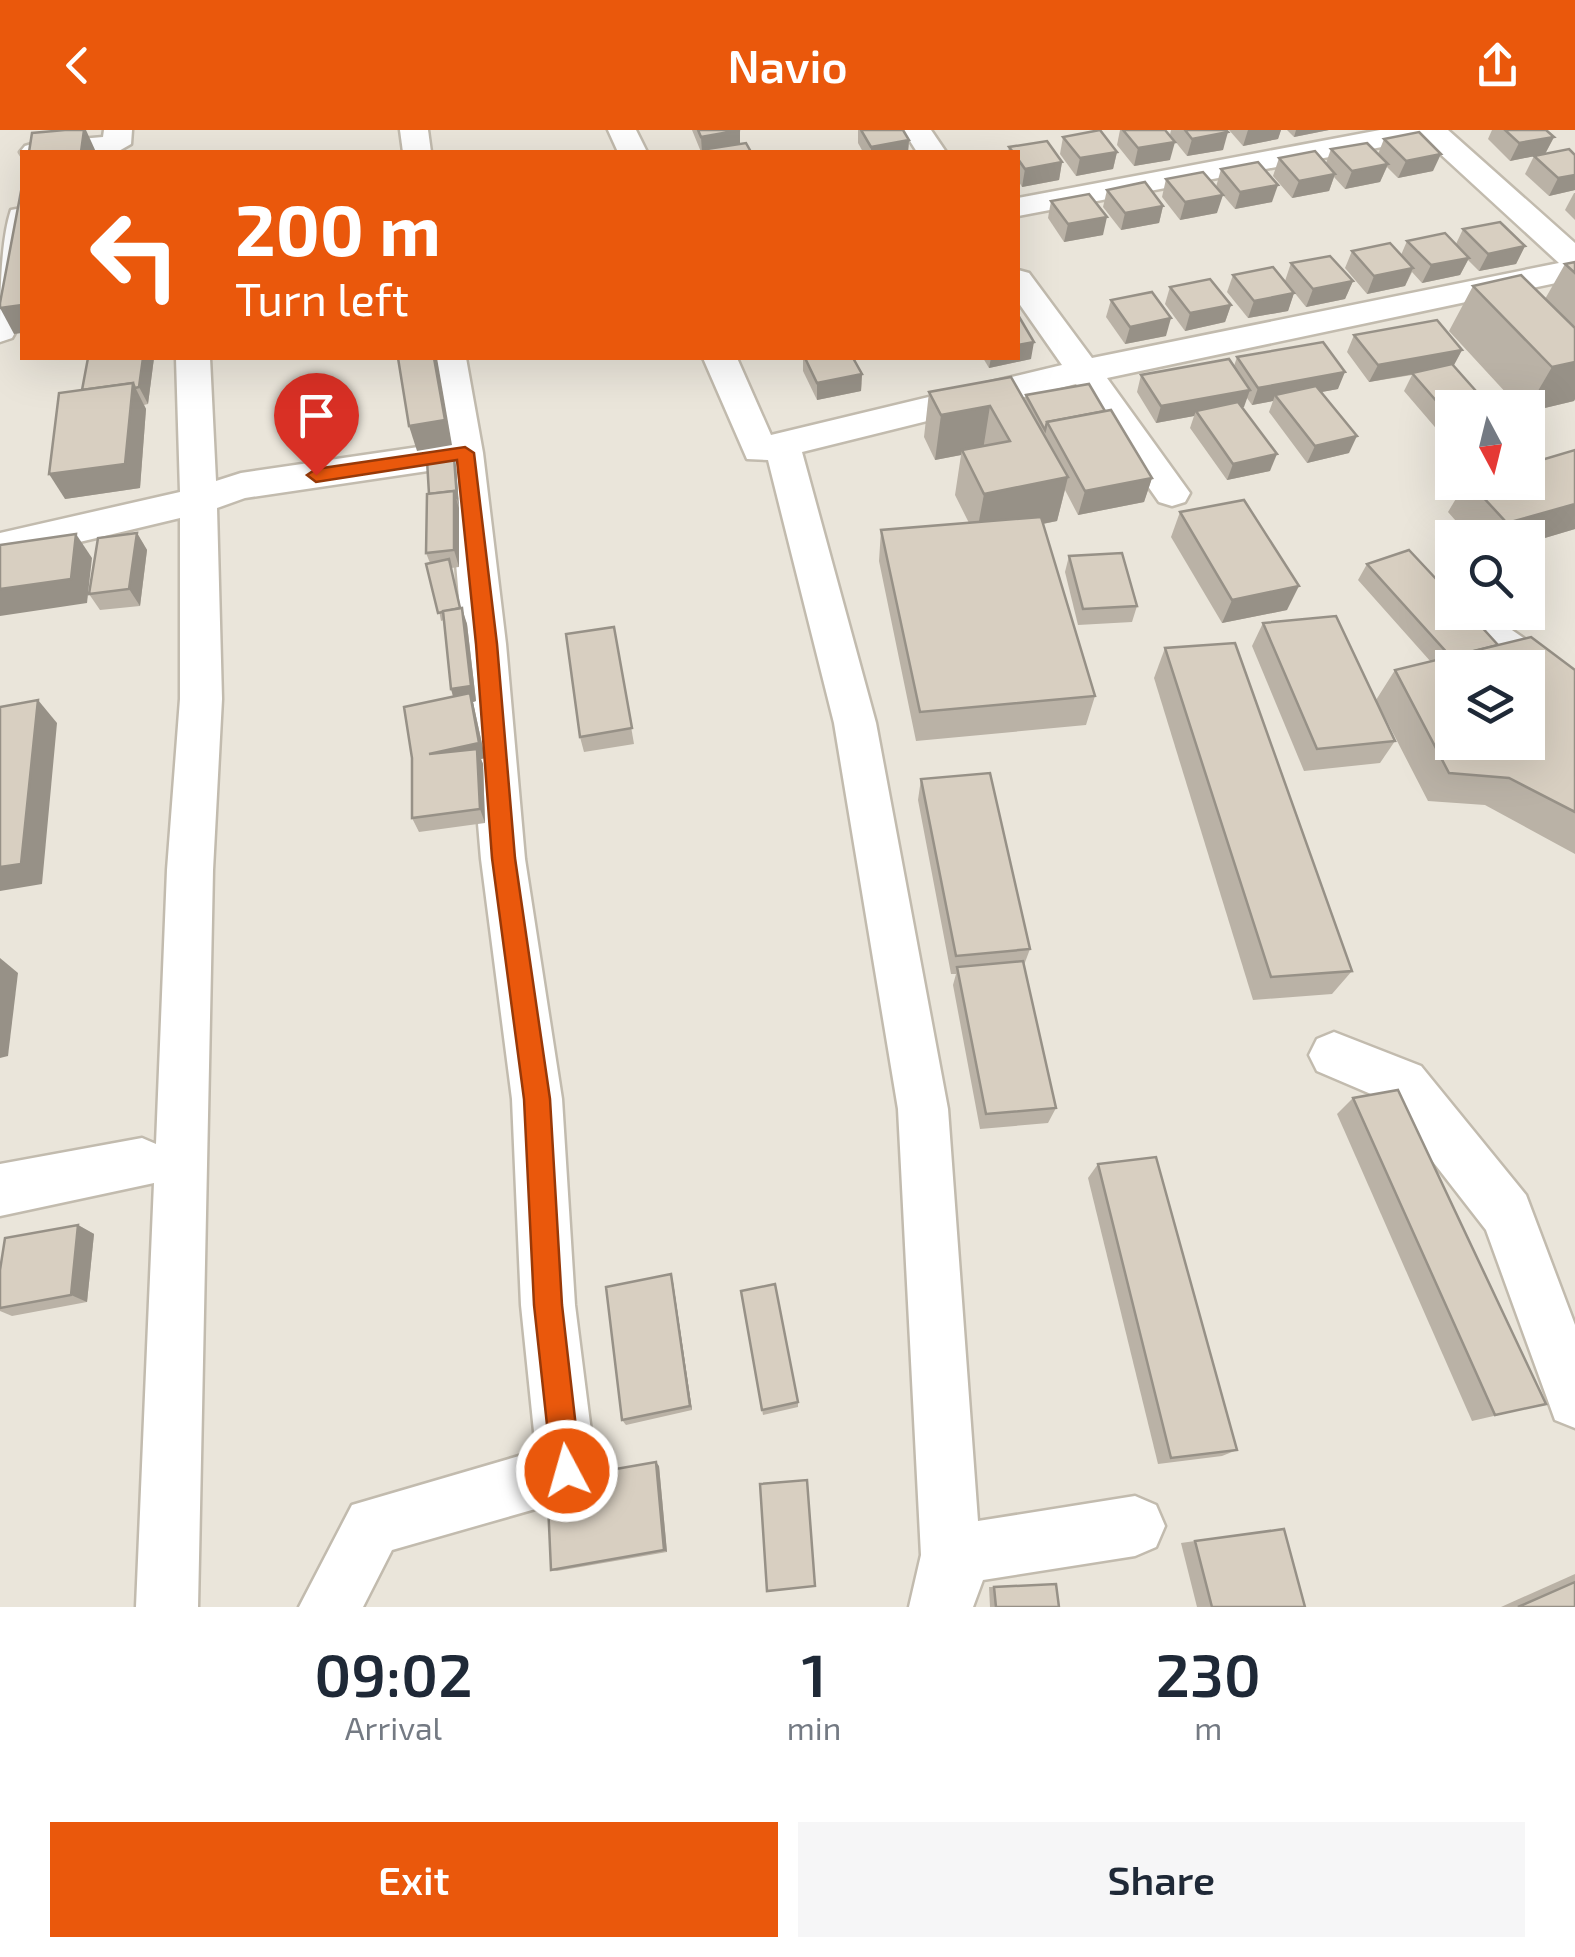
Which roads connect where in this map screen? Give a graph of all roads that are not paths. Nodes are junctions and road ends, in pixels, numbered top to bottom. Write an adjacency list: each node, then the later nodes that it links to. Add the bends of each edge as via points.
1 (118, 130): 3 (street, via 116,144)
2 (1429, 130): 4 (street); 6 (street)
3 (60, 150)
4 (1020, 207)
5 (20, 227): 9 (street)
6 (1575, 260)
7 (1575, 269): 13 (street)
8 (1020, 283): 13 (street)
9 (0, 331)
10 (192, 360): 17 (street)
11 (449, 360): 15 (street)
12 (721, 360): 14 (street, via 760,450)
13 (1081, 372): 14 (street); 16 (street)
14 (782, 445): 26 (street, via 855,723 924,1109)
15 (465, 453): 17 (street, via 241,486); 28 (street, via 504,858 537,1099 548,1305 567,1471 373,1526)
16 (1172, 493)
17 (198, 501): 18 (street); 27 (street, via 201,699)
18 (0, 546)
19 (1481, 630): 20 (street)
20 (1575, 696)
21 (1334, 1055): 24 (street, via 1403,1083 1507,1214)
22 (142, 1163): 23 (street)
23 (0, 1190)
24 (1575, 1400)
25 (1135, 1526): 26 (street)
26 (949, 1590)
27 (167, 1607)
28 (330, 1607)

